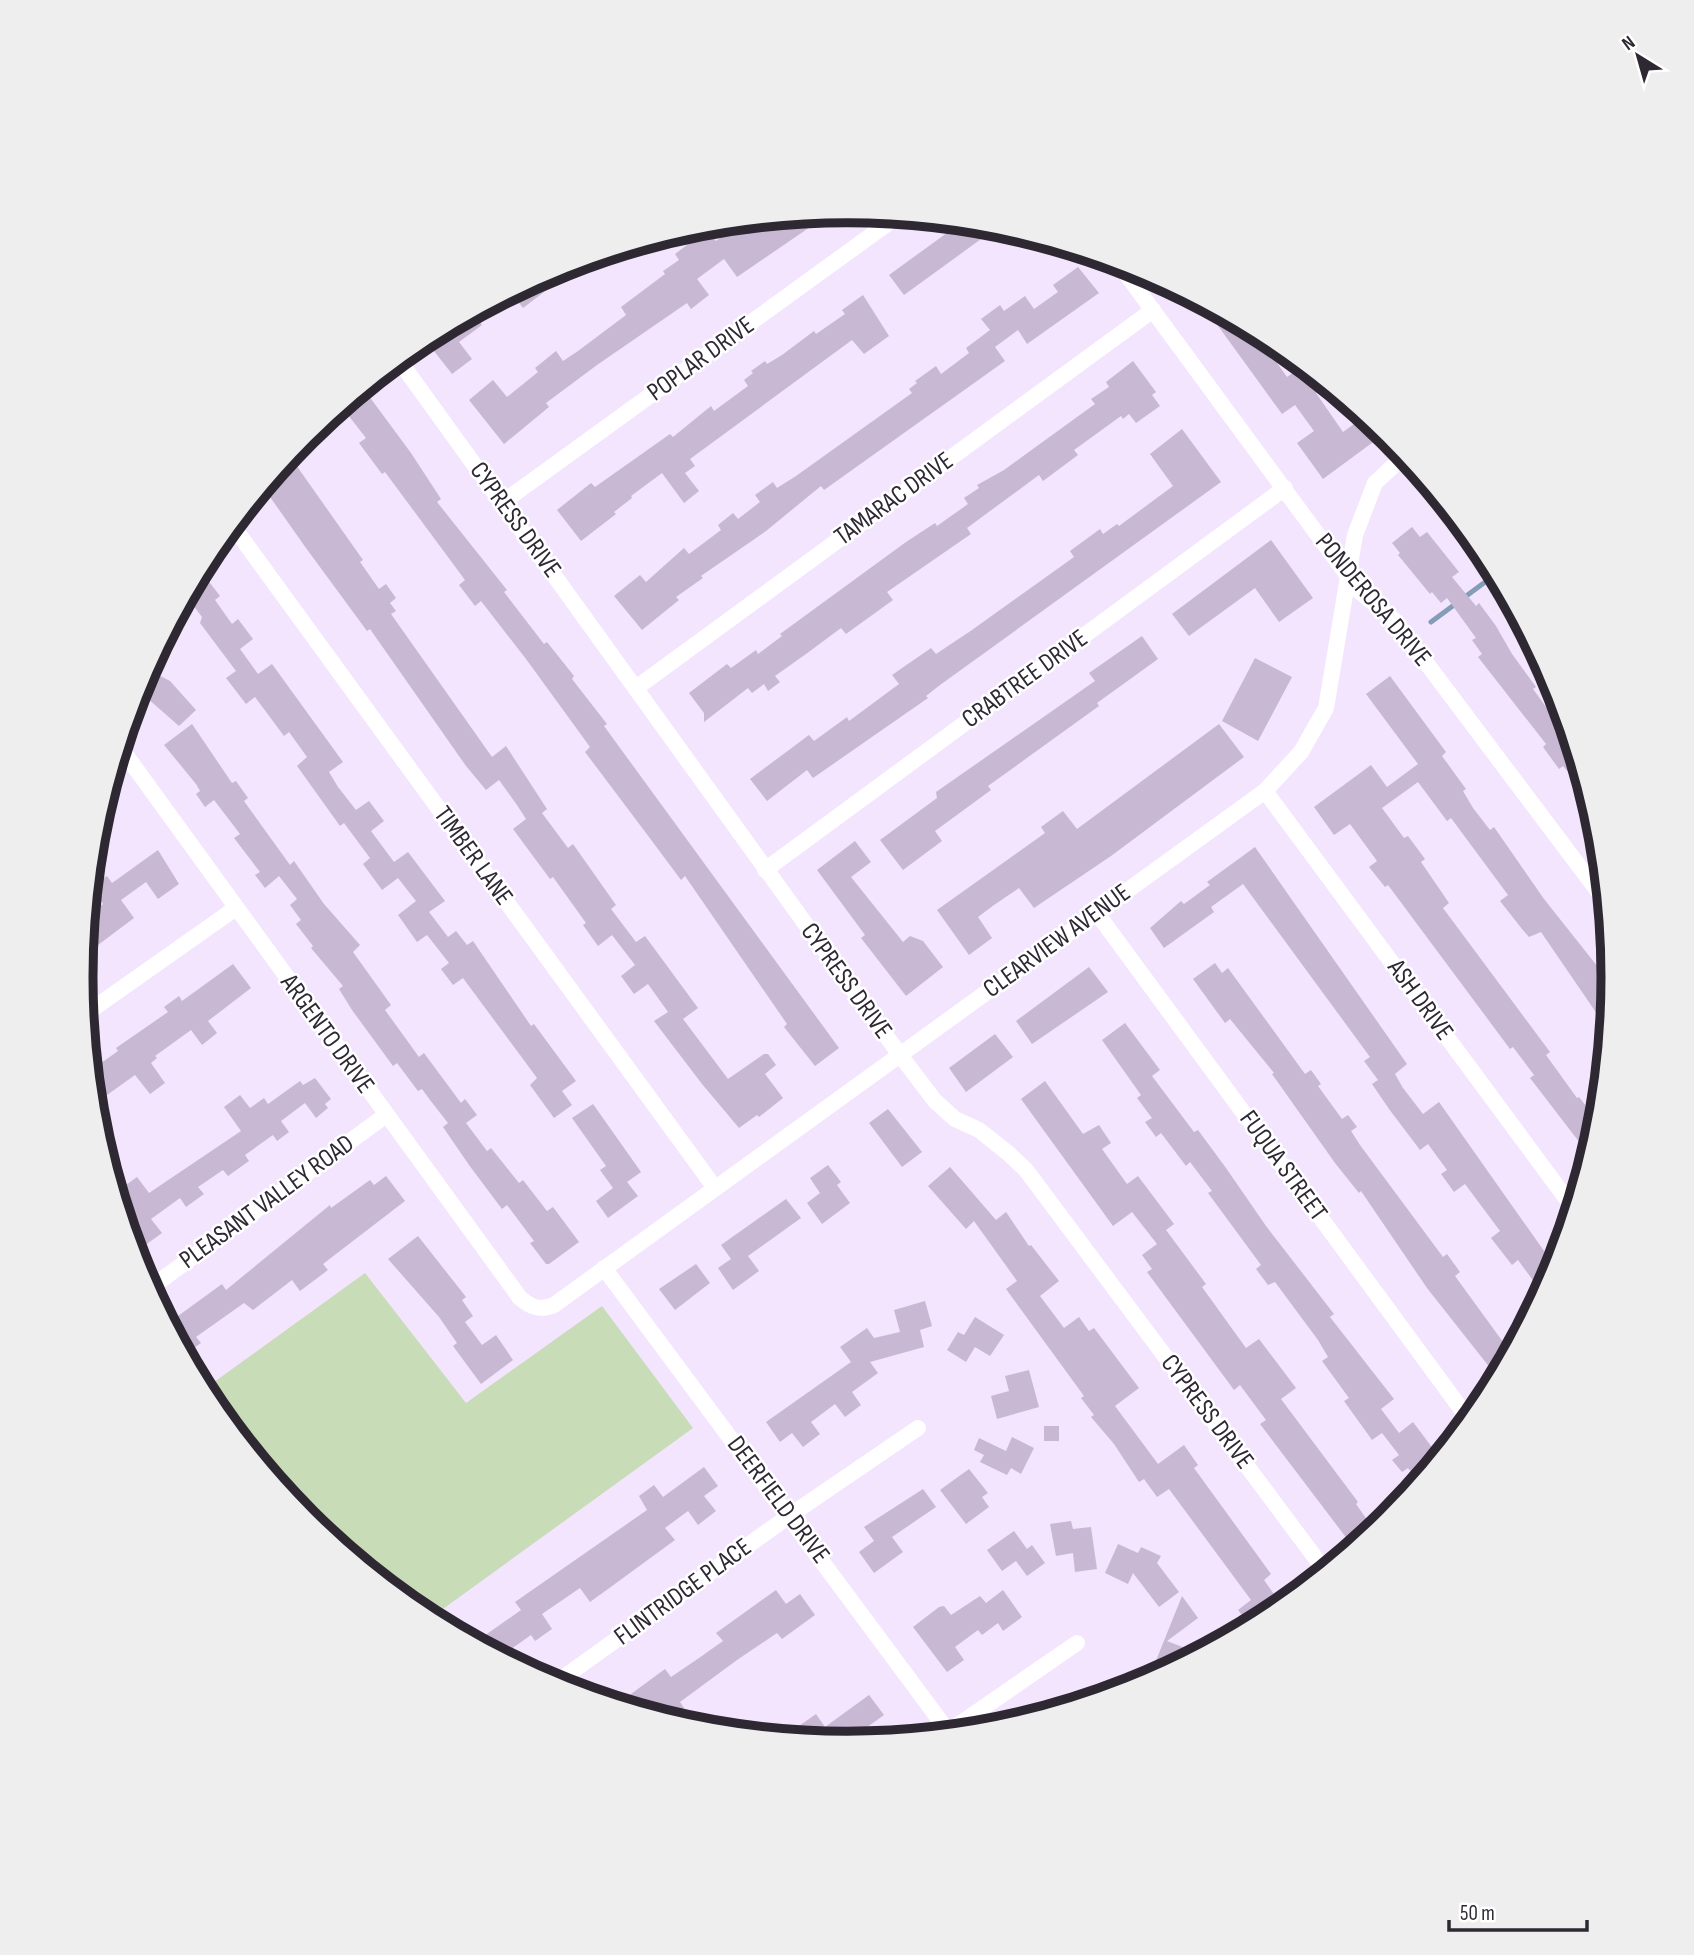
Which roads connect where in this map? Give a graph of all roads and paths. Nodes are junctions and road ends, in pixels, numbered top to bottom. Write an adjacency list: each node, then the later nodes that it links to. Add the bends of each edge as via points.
1 (886, 225): 7 (street, POPLAR DRIVE)
2 (1130, 279): 3 (street, PONDEROSA DRIVE)
3 (1153, 310): 6 (street, PONDEROSA DRIVE); 10 (street, TAMARAC DRIVE)
4 (404, 367): 7 (street, CYPRESS DRIVE)
5 (1398, 463): 9 (street, CLEARVIEW AVENUE, via 1376,483 1355,535)
6 (1284, 488): 9 (street, PONDEROSA DRIVE); 13 (street, CRABTREE DRIVE)
7 (503, 502): 10 (street, CYPRESS DRIVE)
8 (238, 533): 20 (street, TIMBER LANE)
9 (1349, 576): 12 (street, CLEARVIEW AVENUE, via 1326,708 1301,752); 14 (street, PONDEROSA DRIVE, via 1359,591 1394,620)
10 (636, 688): 13 (street, CYPRESS DRIVE)
11 (126, 756): 15 (street, ARGENTO DRIVE)
12 (1265, 791): 16 (street, CLEARVIEW AVENUE); 21 (street, ASH DRIVE)
13 (765, 870): 18 (street, CYPRESS DRIVE)
14 (1596, 889)
15 (236, 908): 17 (street); 19 (street, ARGENTO DRIVE)
16 (1096, 912): 18 (street, CLEARVIEW AVENUE); 25 (street, FUQUA STREET)
17 (94, 1009)
18 (900, 1055): 20 (street, CLEARVIEW AVENUE); 28 (street, CYPRESS DRIVE, via 935,1101 1027,1170)
19 (386, 1115): 23 (street, PLEASANT VALLEY ROAD); 24 (street, ARGENTO DRIVE, via 520,1298)
20 (715, 1188): 22 (street, CLEARVIEW AVENUE)
21 (1567, 1200)
22 (604, 1268): 24 (street, CLEARVIEW AVENUE); 27 (street, DEERFIELD DRIVE)
23 (158, 1283)
24 (543, 1310)
25 (1463, 1412)
26 (918, 1428): 27 (street, FLINTRIDGE PLACE)
27 (789, 1516): 30 (street, FLINTRIDGE PLACE); 32 (street, DEERFIELD DRIVE)
28 (1320, 1564)
29 (1077, 1643): 31 (street)
30 (564, 1676)
31 (963, 1722)
32 (941, 1725)

